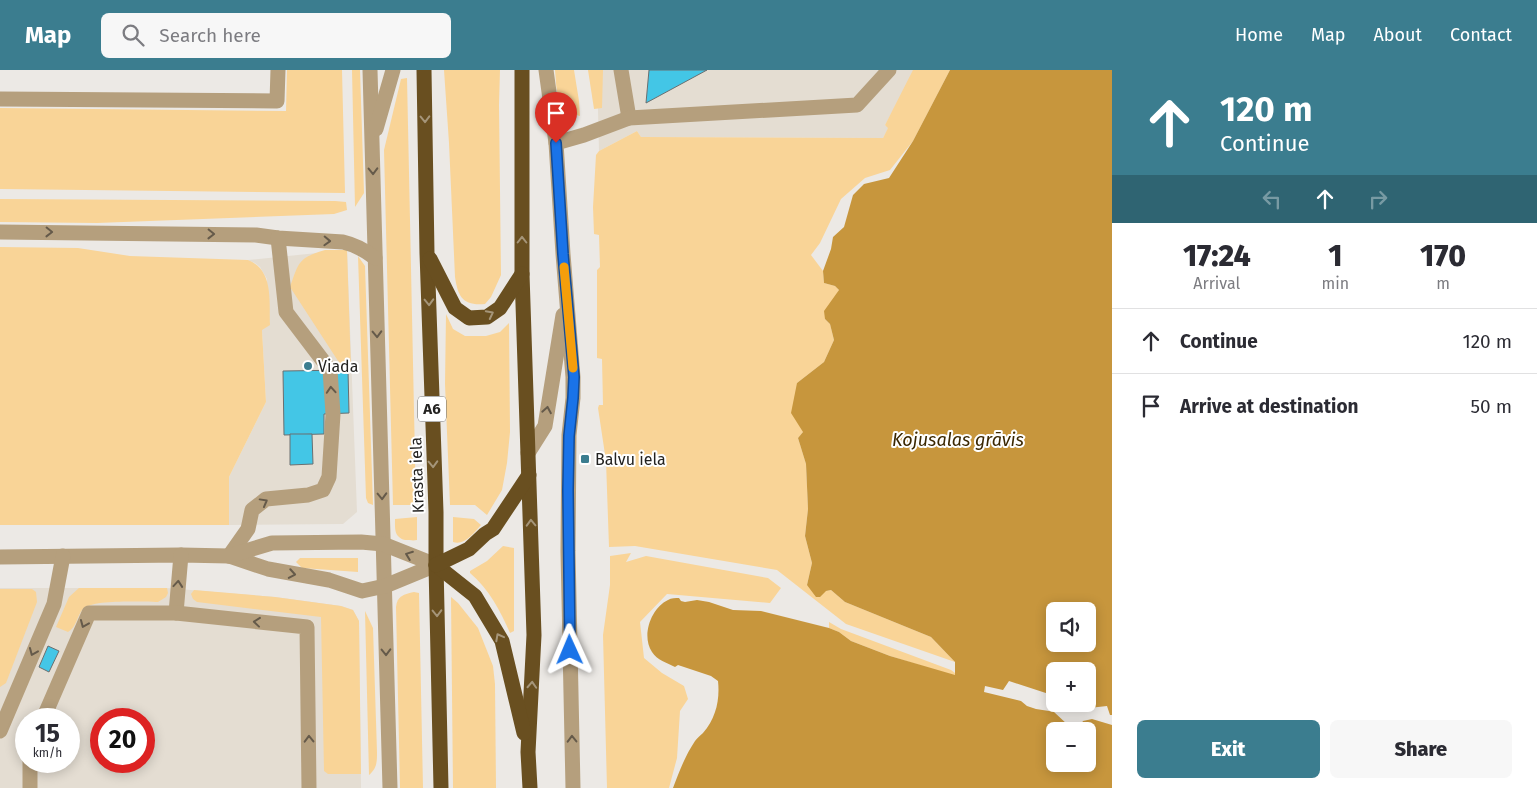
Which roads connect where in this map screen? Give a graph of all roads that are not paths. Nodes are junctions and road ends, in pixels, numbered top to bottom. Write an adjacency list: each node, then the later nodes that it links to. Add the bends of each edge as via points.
1 (278, 70): 9 (street, via 278,101)
2 (370, 70): 11 (street)
3 (394, 70): 11 (street)
4 (424, 70): 15 (highway, Krasta iela / A6, one-way to 15)
5 (522, 70): 17 (highway, one-way to 5)
6 (546, 70): 12 (street)
7 (621, 70): 10 (street)
8 (889, 70): 10 (street, via 857,105)
9 (0, 98)
10 (629, 118): 12 (street)
11 (372, 141): 16 (street, one-way to 16)
12 (556, 143): 18 (street)
13 (0, 232): 14 (street, one-way to 14, via 256,234)
14 (278, 238): 16 (street, one-way to 16, via 343,242 367,251); 24 (street, one-way to 14, via 248,528 252,510 266,499 308,495 323,490 329,477 330,370 286,312)
15 (427, 253): 17 (highway, one-way to 17, via 455,308 469,318 487,318 500,308); 26 (highway, Krasta iela / A6, one-way to 26)
16 (375, 258): 21 (street, one-way to 21)
17 (522, 274): 19 (highway)
18 (567, 292): 19 (street, one-way to 18, via 545,426); 38 (street, one-way to 18, via 568,542 569,436 574,377)
19 (528, 453): 20 (highway)
20 (529, 475): 26 (highway, via 493,529 469,548); 31 (highway, one-way to 20, via 534,635)
21 (383, 544): 24 (street, via 272,543); 26 (street, one-way to 21); 27 (street)
22 (181, 555): 23 (street); 24 (street); 28 (street, one-way to 22)
23 (63, 556): 25 (street); 30 (street, one-way to 30, via 54,604)
24 (229, 556): 27 (street, one-way to 27, via 268,569 329,580 362,591)
25 (0, 557)
26 (436, 565): 27 (street); 31 (highway, one-way to 26, via 502,641 475,596); 36 (highway, Krasta iela / A6, one-way to 36)
27 (385, 586): 35 (street, one-way to 35)
28 (176, 613): 29 (street, one-way to 29, via 89,613); 34 (street, one-way to 28, via 307,627)
29 (48, 708)
30 (0, 732)
31 (528, 752): 37 (highway)
32 (30, 773): 33 (street)
33 (30, 788)
34 (309, 788)
35 (390, 788)
36 (441, 788)
37 (530, 788)
38 (573, 788)

